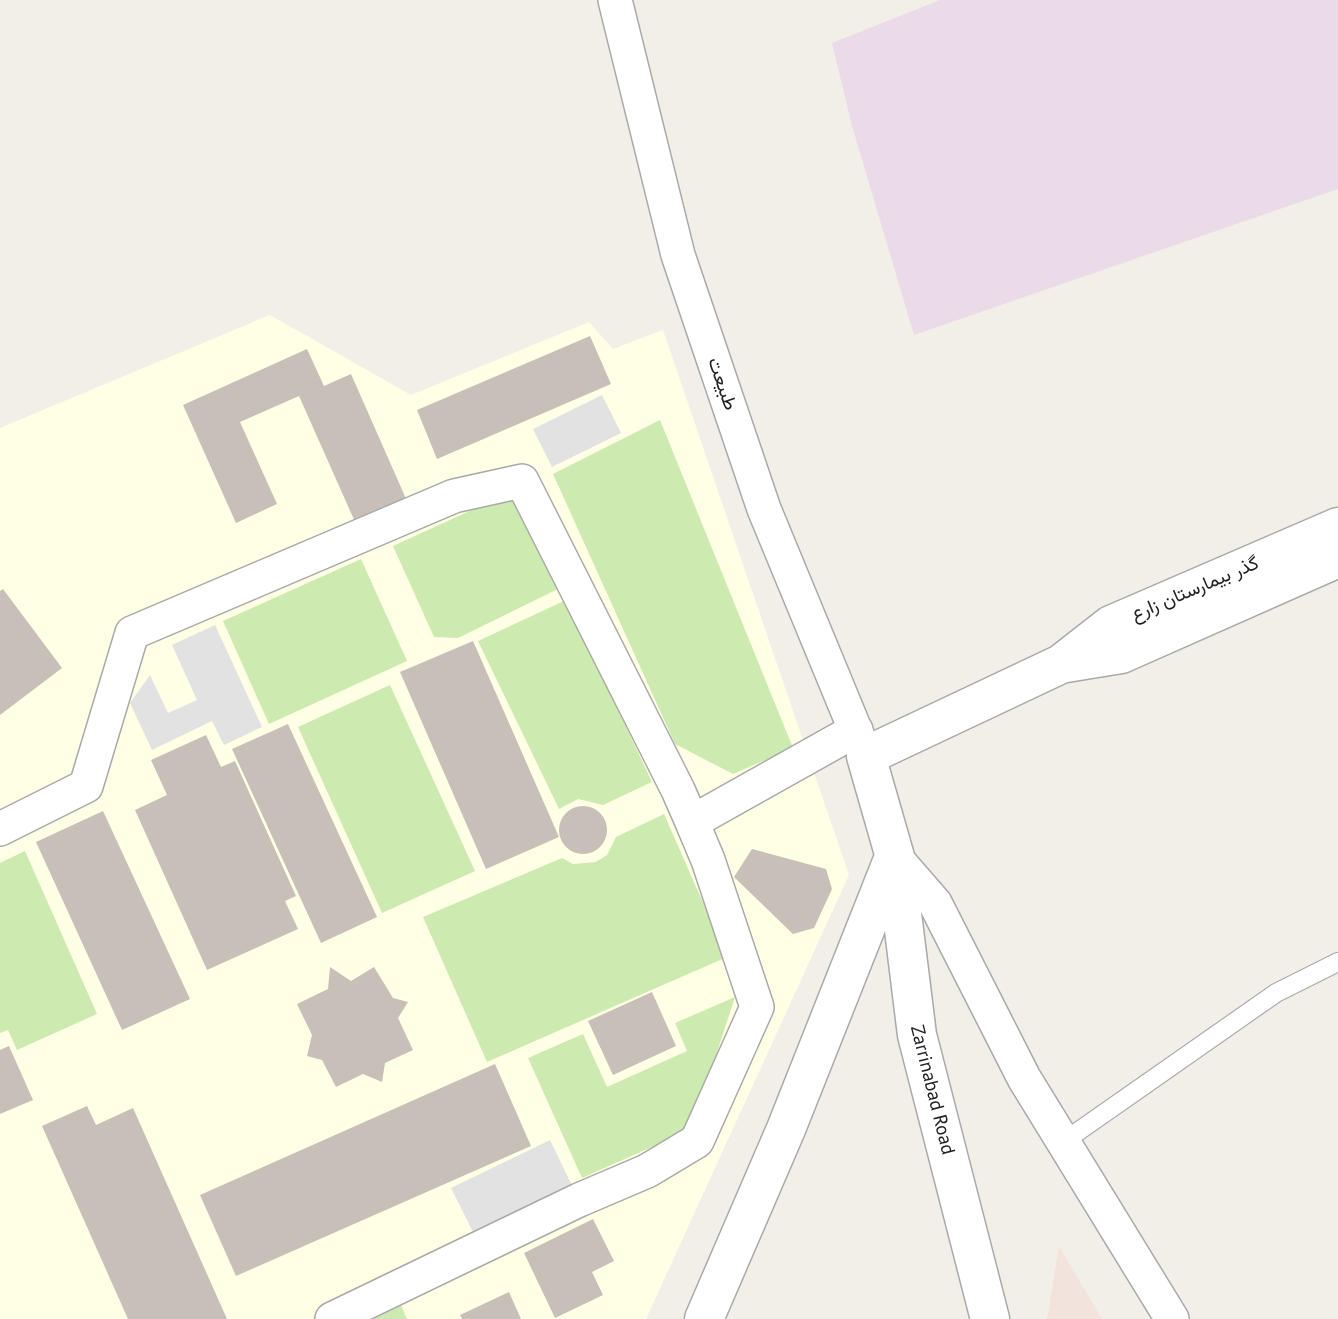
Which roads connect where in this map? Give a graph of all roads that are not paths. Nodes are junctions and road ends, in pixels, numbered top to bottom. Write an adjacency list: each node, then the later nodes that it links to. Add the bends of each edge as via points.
1 (615, 0): 5 (street, طبیعت, via 683,268 764,509)
2 (1338, 527): 4 (street, گذر بیمارستان زارع, via 1111,625)
3 (1338, 558): 4 (street, گذر بیمارستان زارع, via 1120,654)
4 (1061, 664): 5 (street, گذر بیمارستان زارع)
5 (861, 743): 6 (street); 8 (street, Zarrinabad Road)
6 (692, 822): 7 (street, via 522,481 454,496 132,632 86,786); 11 (street, via 757,1007 697,1140 647,1171)
7 (0, 829)
8 (894, 857): 10 (street, via 935,903 1024,1078); 12 (street, via 786,1129); 13 (street, Zarrinabad Road, via 917,1035)
9 (1338, 962): 10 (lane, via 1276,993)
10 (1063, 1142): 14 (street)
11 (332, 1319)
12 (704, 1319)
13 (990, 1319)
14 (1172, 1319)

